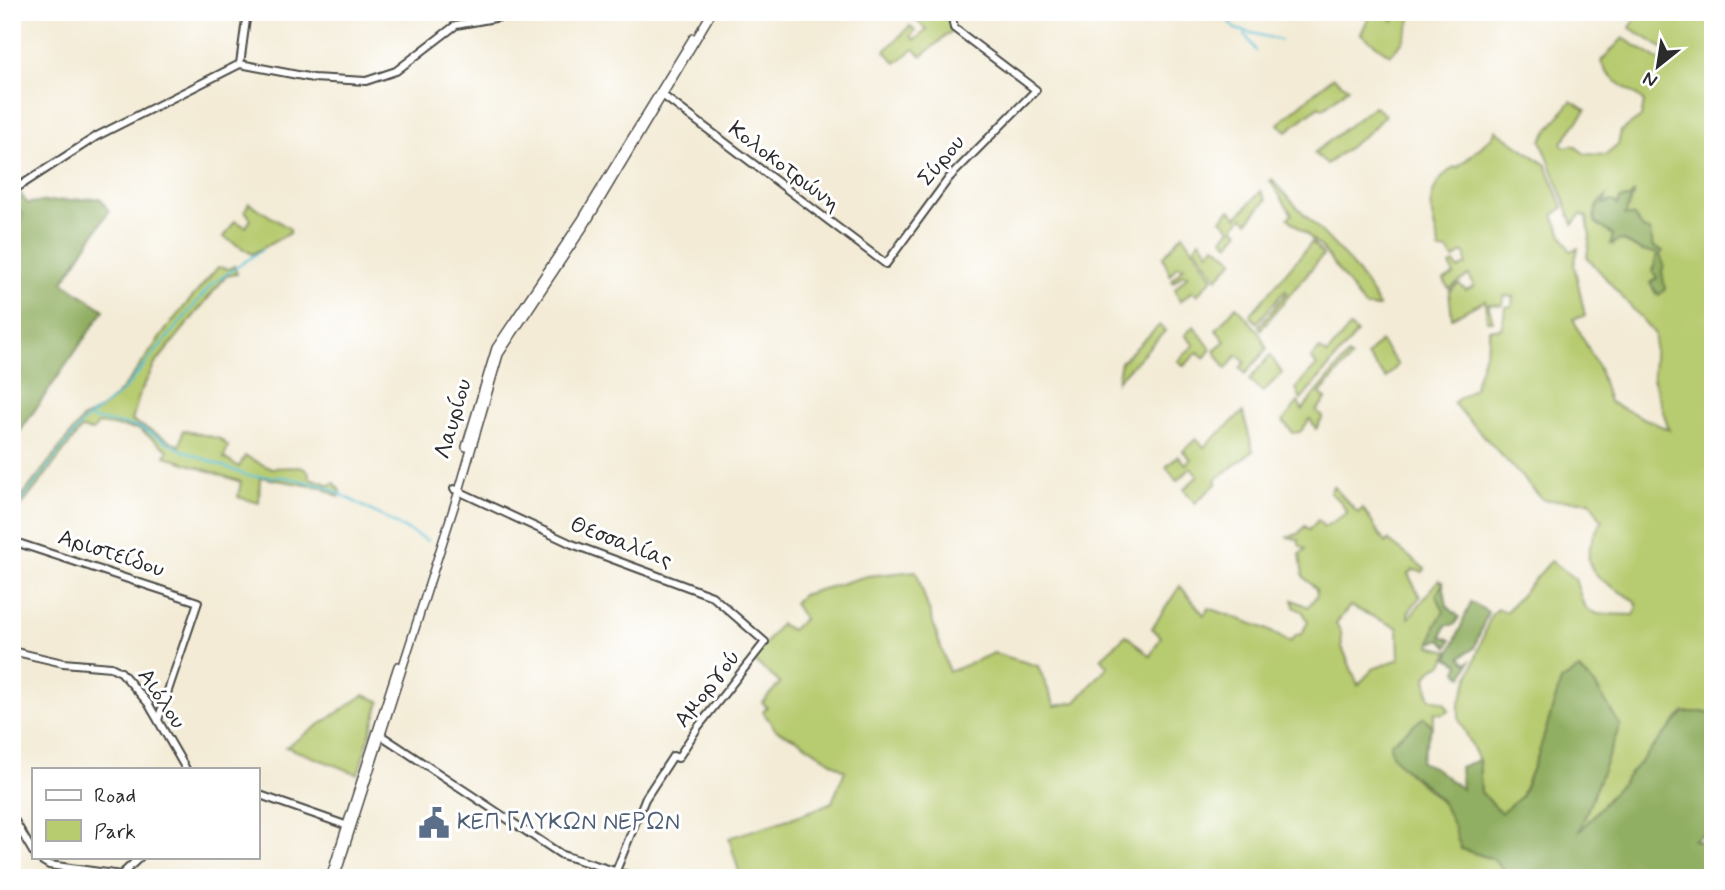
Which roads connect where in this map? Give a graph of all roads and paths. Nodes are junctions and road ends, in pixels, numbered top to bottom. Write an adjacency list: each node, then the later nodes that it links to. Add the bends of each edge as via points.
1 (247, 12): 5 (street)
2 (528, 12): 5 (street, via 456,25 396,71 366,80 313,78)
3 (951, 12): 8 (street, Σύρου, via 954,28 1036,90 943,185)
4 (711, 14): 6 (main road, Λαυρίου)
5 (240, 64): 7 (street, via 97,136)
6 (661, 94): 8 (street, Κολοκοτρώνη); 9 (main road, Λαυρίου, via 563,259 504,343)
7 (12, 191)
8 (886, 264)
9 (457, 490): 11 (street, Θεσσαλίας, via 572,544 712,596); 14 (main road, Λαυρίου)
10 (12, 541): 13 (street, Αριστείδου, via 198,601)
11 (765, 642): 22 (street, Αμοργού, via 645,799)
12 (12, 651): 13 (street, Αιόλου, via 119,670)
13 (158, 720): 15 (street, Αιόλου)
14 (379, 734): 18 (main road, Λαυρίου); 22 (street, via 562,855)
15 (185, 768)
16 (259, 795): 18 (street)
17 (12, 816): 19 (street)
18 (350, 826): 24 (main road, Λαυρίου); 25 (main road, Λαυρίου)
19 (32, 850)
20 (38, 858): 23 (street, via 49,865)
21 (139, 858): 23 (street)
22 (616, 871): 26 (street)
23 (122, 876)
24 (330, 878)
25 (335, 878)
26 (638, 878)

